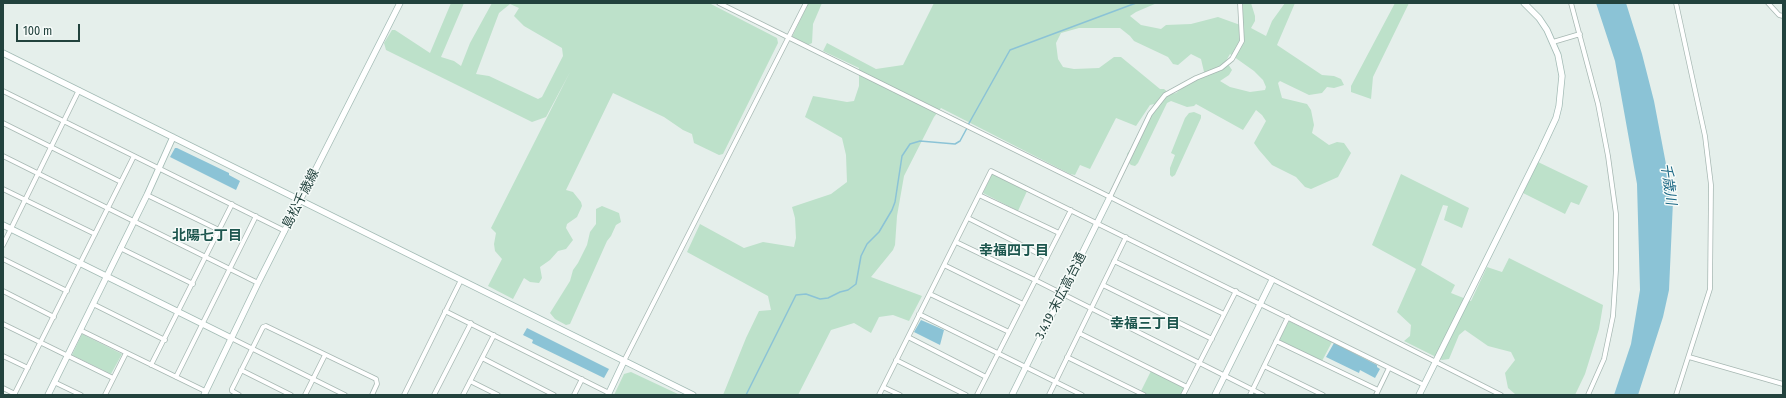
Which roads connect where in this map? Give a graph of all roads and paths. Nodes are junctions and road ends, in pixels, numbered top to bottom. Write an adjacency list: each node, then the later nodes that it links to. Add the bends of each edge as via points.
1 (400, 3): 30 (street, 島松千歳線)
2 (719, 3): 11 (street)
3 (806, 3): 11 (street)
4 (1240, 3): 28 (street, via 1242,41 1235,55 1221,68 1169,92 1158,102)
5 (1524, 3): 12 (street, via 1539,18)
6 (1571, 3): 10 (street)
7 (1676, 3): 97 (street, via 1705,136 1711,185 1710,289)
8 (1768, 3): 9 (street)
9 (1783, 16)
10 (1580, 34): 12 (street); 158 (street, via 1598,104 1616,214 1613,316 1604,359)
11 (788, 38): 28 (street); 100 (street)
12 (1553, 42): 101 (street, via 1562,76 1556,118)
13 (3, 53): 14 (street)
14 (80, 90): 16 (street); 18 (street)
15 (3, 91): 16 (street)
16 (64, 122): 19 (street); 21 (street)
17 (3, 124): 19 (street)
18 (173, 137): 22 (street); 30 (street)
19 (51, 148): 23 (street); 24 (street)
20 (3, 156): 23 (street)
21 (134, 156): 22 (street); 24 (street)
22 (158, 168): 26 (street); 31 (street)
23 (38, 174): 29 (street); 32 (street)
24 (121, 182): 32 (street)
25 (3, 189): 29 (street)
26 (147, 195): 36 (street); 40 (street)
27 (979, 195): 33 (street, via 991,171); 35 (street); 42 (street)
28 (1110, 197): 37 (street, 3.4.19 末広高台通); 58 (street)
29 (25, 200): 39 (street); 43 (street)
30 (300, 200): 41 (street, 島松千歳線); 56 (street)
31 (232, 204): 34 (street); 40 (street)
32 (107, 208): 36 (street); 43 (street)
33 (1071, 210): 37 (street); 42 (street)
34 (256, 216): 41 (street); 54 (street)
35 (968, 218): 45 (street); 49 (street)
36 (134, 221): 47 (street); 48 (street)
37 (1098, 223): 44 (street); 66 (street, 3.4.19 末広高台通)
38 (3, 224): 39 (street)
39 (11, 229): 46 (street); 52 (street)
40 (219, 230): 48 (street)
41 (285, 231): 59 (street, 島松千歳線)
42 (1059, 233): 49 (street)
43 (95, 234): 52 (street)
44 (1126, 237): 51 (street); 64 (street)
45 (956, 242): 53 (street); 57 (street)
46 (3, 245)
47 (120, 248): 55 (street); 60 (street)
48 (206, 257): 54 (street); 60 (street)
49 (1047, 258): 57 (street)
50 (3, 259): 63 (street)
51 (1114, 261): 61 (street); 74 (street)
52 (81, 263): 55 (street); 63 (street)
53 (944, 265): 65 (street); 69 (street)
54 (230, 268): 59 (street); 79 (street)
55 (107, 276): 68 (street); 72 (street)
56 (461, 280): 71 (street); 100 (street)
57 (1035, 280): 66 (street); 69 (street)
58 (1272, 280): 67 (street); 101 (street)
59 (258, 283): 84 (street, 島松千歳線)
60 (193, 284): 72 (street)
61 (1103, 285): 70 (street); 86 (street)
62 (3, 291): 75 (street)
63 (67, 291): 75 (street)
64 (1236, 291): 67 (street); 74 (street)
65 (930, 294): 73 (street); 81 (street)
66 (1062, 294): 70 (street); 105 (street, 3.4.19 末広高台通)
67 (1260, 303): 76 (street); 109 (street)
68 (93, 304): 80 (street); 87 (street)
69 (1023, 304): 81 (street)
70 (1091, 309): 82 (street); 102 (street)
71 (445, 311): 77 (street); 126 (street)
72 (179, 312): 79 (street); 87 (street)
73 (919, 314): 85 (street); 92 (street)
74 (1224, 314): 86 (street)
75 (54, 317): 89 (street)
76 (1288, 317): 88 (street); 107 (street)
77 (471, 323): 83 (street); 137 (street)
78 (3, 324): 89 (street)
79 (203, 324): 84 (street); 110 (street)
80 (80, 330): 91 (street); 95 (street)
81 (1009, 332): 92 (street)
82 (1079, 333): 96 (street); 121 (street)
83 (494, 335): 98 (street); 114 (street)
84 (231, 338): 90 (street); 124 (street, 島松千歳線)
85 (908, 338): 99 (street); 111 (street)
86 (1212, 338): 102 (street)
87 (165, 340): 103 (street)
88 (1276, 341): 104 (street); 125 (street)
89 (41, 343): 95 (street); 106 (street)
90 (252, 349): 93 (street, via 263,327 266,326); 108 (street); 113 (street)
91 (126, 353): 103 (street); 112 (street)
92 (998, 353): 105 (street); 111 (street)
93 (325, 355): 113 (street); 136 (street, via 376,379 377,384)
94 (3, 356): 106 (street)
95 (67, 356): 112 (street); 116 (street)
96 (1068, 357): 117 (street); 150 (street)
97 (1689, 357): 118 (street); 159 (street)
98 (482, 358): 115 (street); 140 (street)
99 (896, 360): 120 (street); 145 (street)
100 (624, 361): 127 (street); 142 (street)
101 (1435, 362): 119 (street); 157 (street)
102 (1199, 363): 109 (street); 121 (street)
103 (152, 365): 110 (street)
104 (1264, 366): 123 (street); 155 (street)
105 (1026, 367): 117 (street); 147 (street, 3.4.19 末広高台通)
106 (28, 368): 128 (street)
107 (1389, 368): 119 (street); 125 (street)
108 (241, 370): 132 (street, via 232,389); 133 (street)
109 (1224, 376): 123 (street); 152 (street)
110 (176, 377): 124 (street)
111 (986, 377): 146 (street)
112 (113, 378): 131 (street)
113 (313, 379): 134 (street); 135 (street)
114 (582, 379): 127 (street); 141 (street)
115 (470, 381): 138 (street); 139 (street)
116 (54, 382): 129 (street); 130 (street)
117 (1055, 382): 148 (street); 149 (street)
118 (1783, 384)
119 (1424, 385): 156 (street)
120 (883, 386): 143 (street); 144 (street)
121 (1187, 387): 151 (street)
122 (3, 388): 128 (street)
123 (1252, 390): 153 (street); 154 (street)
124 (204, 393)
125 (1377, 393)
126 (406, 394)
127 (608, 394)
128 (14, 395)
129 (48, 395)
130 (81, 395)
131 (105, 395)
132 (239, 395)
133 (291, 395)
134 (305, 395)
135 (345, 395)
136 (372, 395)
137 (434, 395)
138 (463, 395)
139 (498, 395)
140 (554, 395)
141 (574, 395)
142 (693, 395)
143 (879, 395)
144 (900, 395)
145 (966, 395)
146 (977, 395)
147 (1012, 395)
148 (1049, 395)
149 (1082, 395)
150 (1144, 395)
151 (1183, 395)
152 (1215, 395)
153 (1250, 395)
154 (1263, 395)
155 (1323, 395)
156 (1419, 395)
157 (1501, 395)
158 (1588, 395)
159 (1676, 395)

